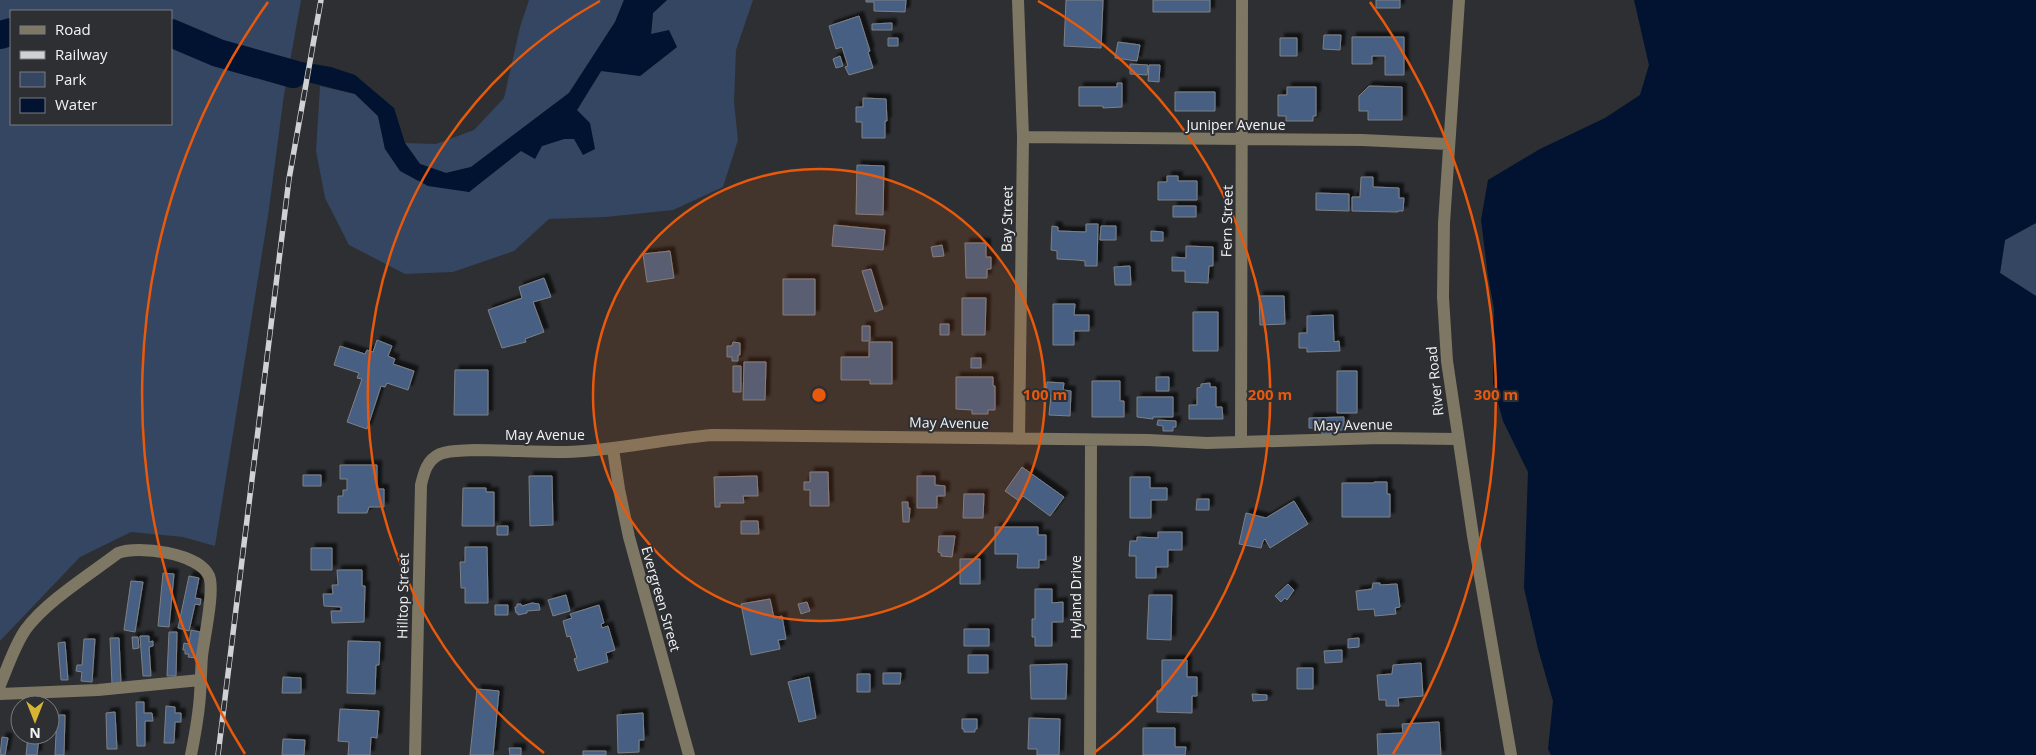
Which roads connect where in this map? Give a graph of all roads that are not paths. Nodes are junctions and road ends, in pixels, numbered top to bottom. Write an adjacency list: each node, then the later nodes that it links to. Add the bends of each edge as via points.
1 (1018, 0): 4 (street, Bay Street)
2 (1242, 0): 5 (street, Fern Street)
3 (1459, 0): 6 (street, River Road)
4 (1023, 137): 5 (street, Juniper Avenue); 8 (street, Bay Street)
5 (1243, 140): 6 (street, Juniper Avenue); 10 (street, Fern Street)
6 (1448, 144): 7 (street, River Road, via 1443,298)
7 (1457, 438): 10 (street, May Avenue); 20 (street, River Road)
8 (1019, 439): 9 (street, May Avenue); 11 (street, May Avenue, via 712,435)
9 (1091, 440): 10 (street, May Avenue); 19 (street, Hyland Drive)
10 (1242, 442)
11 (613, 448): 12 (street, May Avenue, via 565,452); 18 (street, Evergreen Street, via 629,537)
12 (441, 453): 16 (street, Hilltop Street, via 427,465 421,485)
13 (200, 680): 14 (street, via 210,589 208,574 194,562 170,554 133,549 118,553 36,617 15,649); 15 (street, via 98,690); 17 (street)
14 (0, 685)
15 (0, 694)
16 (415, 751)
17 (191, 755)
18 (689, 755)
19 (1090, 755)
20 (1511, 755)

